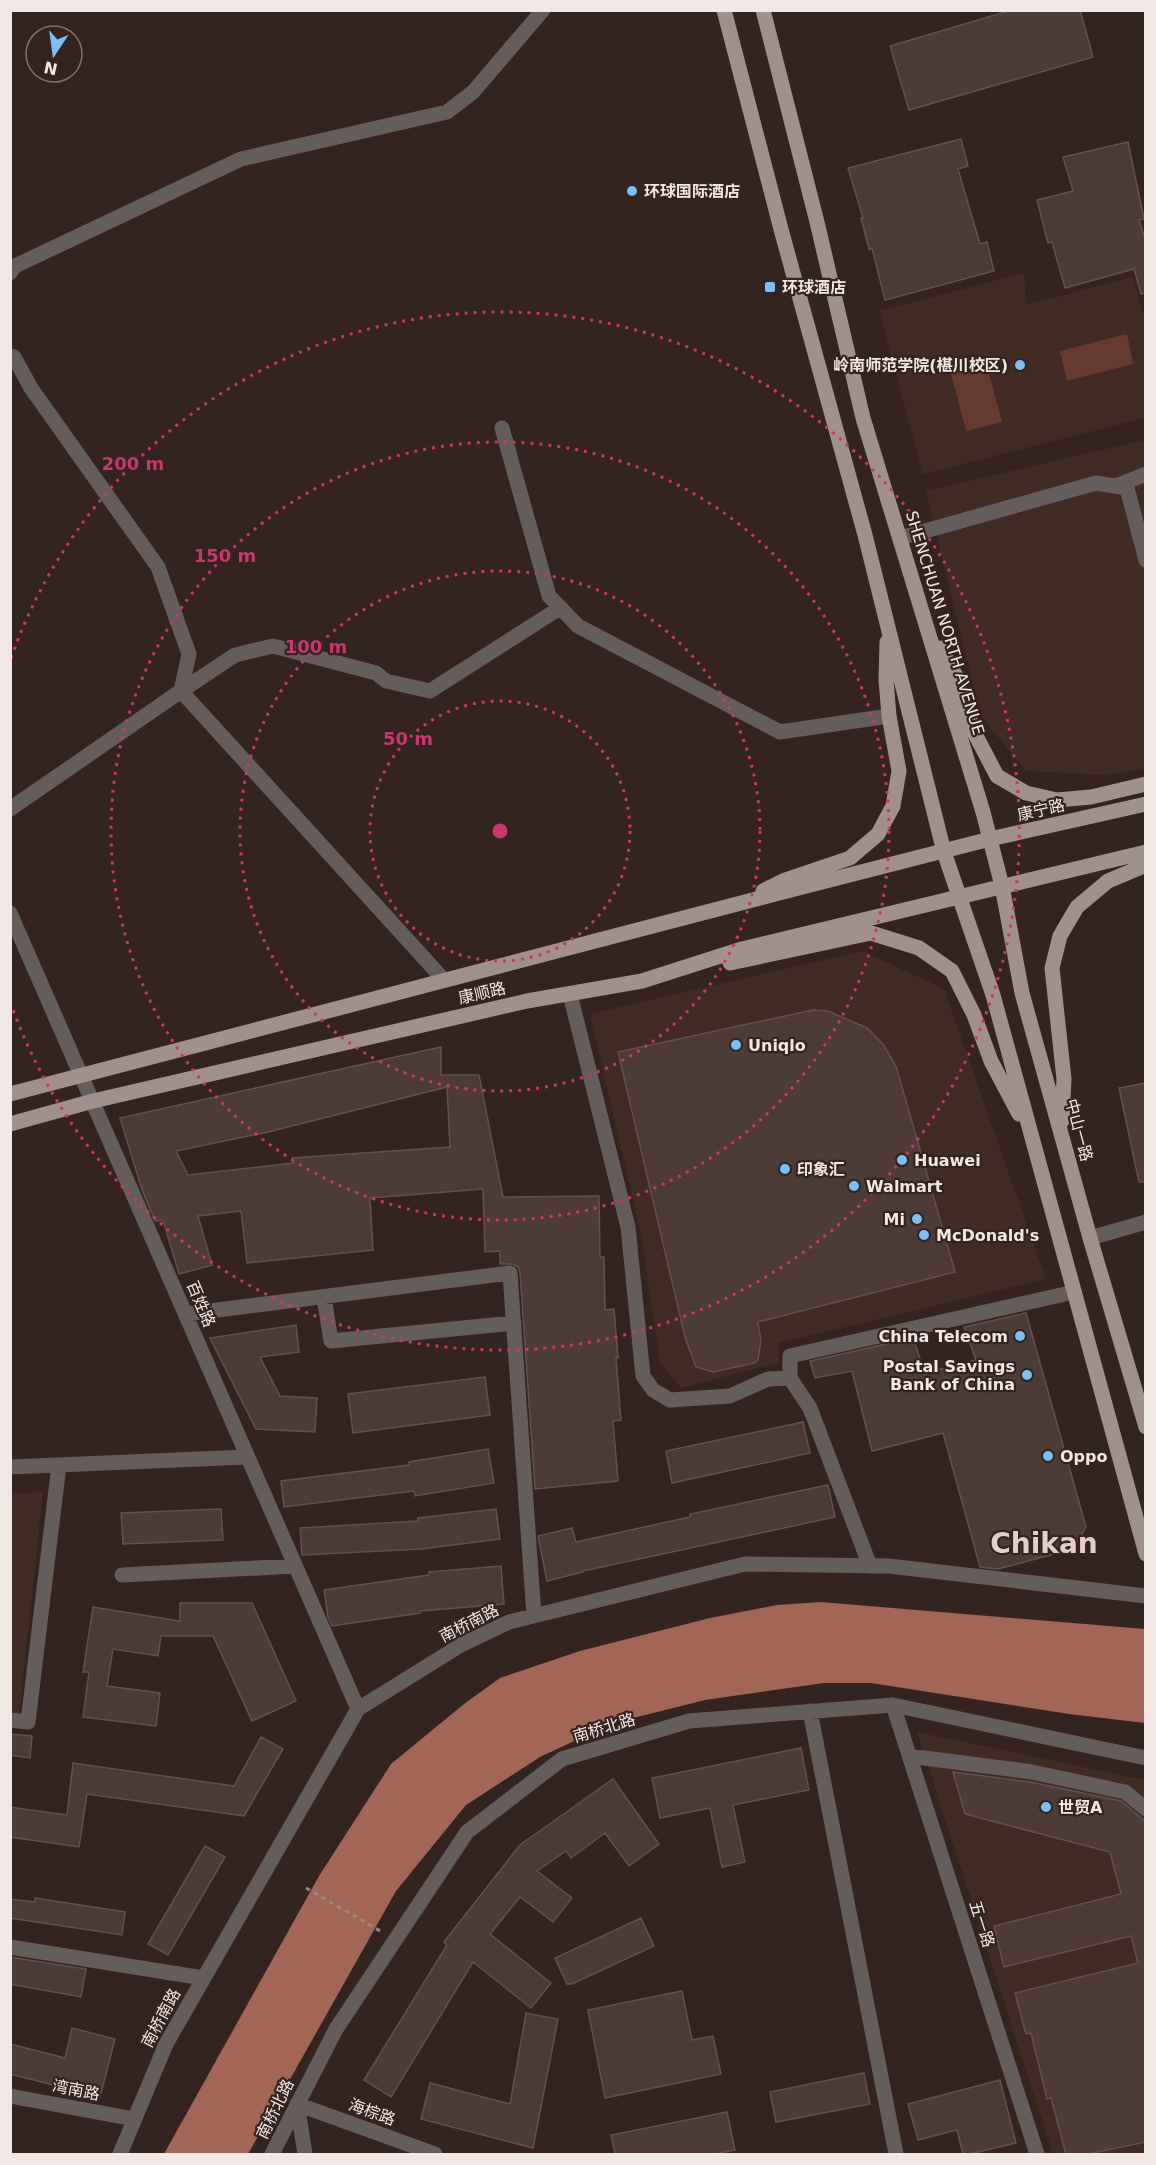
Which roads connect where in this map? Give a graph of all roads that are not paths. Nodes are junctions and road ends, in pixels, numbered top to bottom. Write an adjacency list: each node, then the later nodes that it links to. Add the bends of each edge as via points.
1 (543, 10): 4 (street, via 473,92 447,112 241,159 15,266)
2 (723, 10): 12 (main road)
3 (763, 10): 9 (main road, SHENCHUAN NORTH AVENUE, via 863,418)
4 (10, 273)
5 (10, 356): 14 (street, via 158,567 189,654)
6 (502, 428): 11 (street, via 549,596)
7 (1146, 474): 8 (street)
8 (1116, 486): 9 (street, via 1096,483); 10 (street, via 1127,488)
9 (900, 538): 13 (main road, SHENCHUAN NORTH AVENUE)
10 (1146, 560)
11 (561, 608): 14 (street, via 430,691 273,646 235,655); 15 (street, via 578,626 780,732)
12 (887, 621): 15 (main road); 20 (main road)
13 (925, 622): 16 (main road, via 956,676 974,732 997,776 1026,793 1057,800 1091,797); 19 (main road, SHENCHUAN NORTH AVENUE)
14 (181, 691): 18 (street); 27 (street)
15 (890, 716): 25 (main road, via 899,771 893,806 878,834 850,858 785,880)
16 (1146, 784)
17 (1146, 804): 19 (main road, 康宁路)
18 (10, 809)
19 (990, 840): 20 (main road, 康宁路); 23 (main road, 中山一路)
20 (944, 852): 24 (main road); 25 (main road, 康顺路)
21 (1146, 852): 23 (main road)
22 (1146, 865): 34 (main road, via 1108,881 1077,907 1060,936 1052,968 1064,1079)
23 (1002, 886): 24 (main road); 34 (main road, 中山一路, via 1022,993)
24 (961, 897): 28 (main road, 康顺路, via 742,949); 35 (main road, via 993,995)
25 (728, 906): 27 (main road, 康顺路)
26 (10, 913): 30 (street, 百姓路)
27 (444, 980): 30 (main road, 康顺路)
28 (642, 981): 29 (main road, 康顺路); 35 (main road, via 871,933 919,948 952,971 991,1061)
29 (570, 994): 32 (main road, 康顺路, via 515,1003); 42 (street, via 628,1227 643,1376 652,1390 670,1400 730,1396 768,1379)
30 (81, 1074): 31 (main road, 康顺路); 32 (street, 百姓路)
31 (10, 1094)
32 (93, 1101): 33 (main road, 康顺路); 40 (street, 百姓路)
33 (10, 1124)
34 (1061, 1136): 37 (main road, 中山一路)
35 (1033, 1142): 38 (main road)
36 (1146, 1222): 37 (street)
37 (1090, 1238): 43 (main road, 中山一路)
38 (1074, 1292): 42 (street, via 790,1356); 47 (main road)
39 (324, 1297): 40 (street); 41 (street, via 330,1341); 41 (street, via 510,1273)
40 (186, 1314): 44 (street, 百姓路)
41 (514, 1323): 52 (street)
42 (790, 1378): 49 (street, via 810,1408)
43 (1146, 1427)
44 (247, 1457): 45 (street); 48 (street, 百姓路)
45 (59, 1465): 46 (street); 56 (street, via 28,1722)
46 (10, 1467)
47 (1146, 1554)
48 (295, 1566): 50 (street); 54 (street, 百姓路)
49 (870, 1566): 51 (street, 南桥南路); 52 (street, 南桥南路, via 744,1564)
50 (122, 1575)
51 (1146, 1596)
52 (534, 1616): 54 (street, 南桥南路, via 509,1622 461,1645)
53 (893, 1705): 55 (street, 南桥北路); 57 (street, 五一路); 58 (street, 南桥北路)
54 (358, 1709): 61 (street, 南桥南路)
55 (810, 1711): 63 (street, 南桥北路, via 688,1721 562,1759 552,1766 467,1832 336,2029); 69 (street)
56 (10, 1720)
57 (909, 1756): 59 (street, via 1032,1772 1125,1791); 70 (street, 五一路)
58 (1146, 1758)
59 (1146, 1809)
60 (10, 1947): 61 (street)
61 (203, 1978): 64 (street, 南桥南路, via 166,2044)
62 (10, 2096): 64 (street, 湾南路)
63 (297, 2104): 66 (street, 南桥北路); 67 (street); 68 (street, 海棕路)
64 (134, 2119): 65 (street, 南桥南路)
65 (120, 2154)
66 (272, 2154)
67 (305, 2154)
68 (435, 2154)
69 (896, 2154)
70 (1037, 2154)

